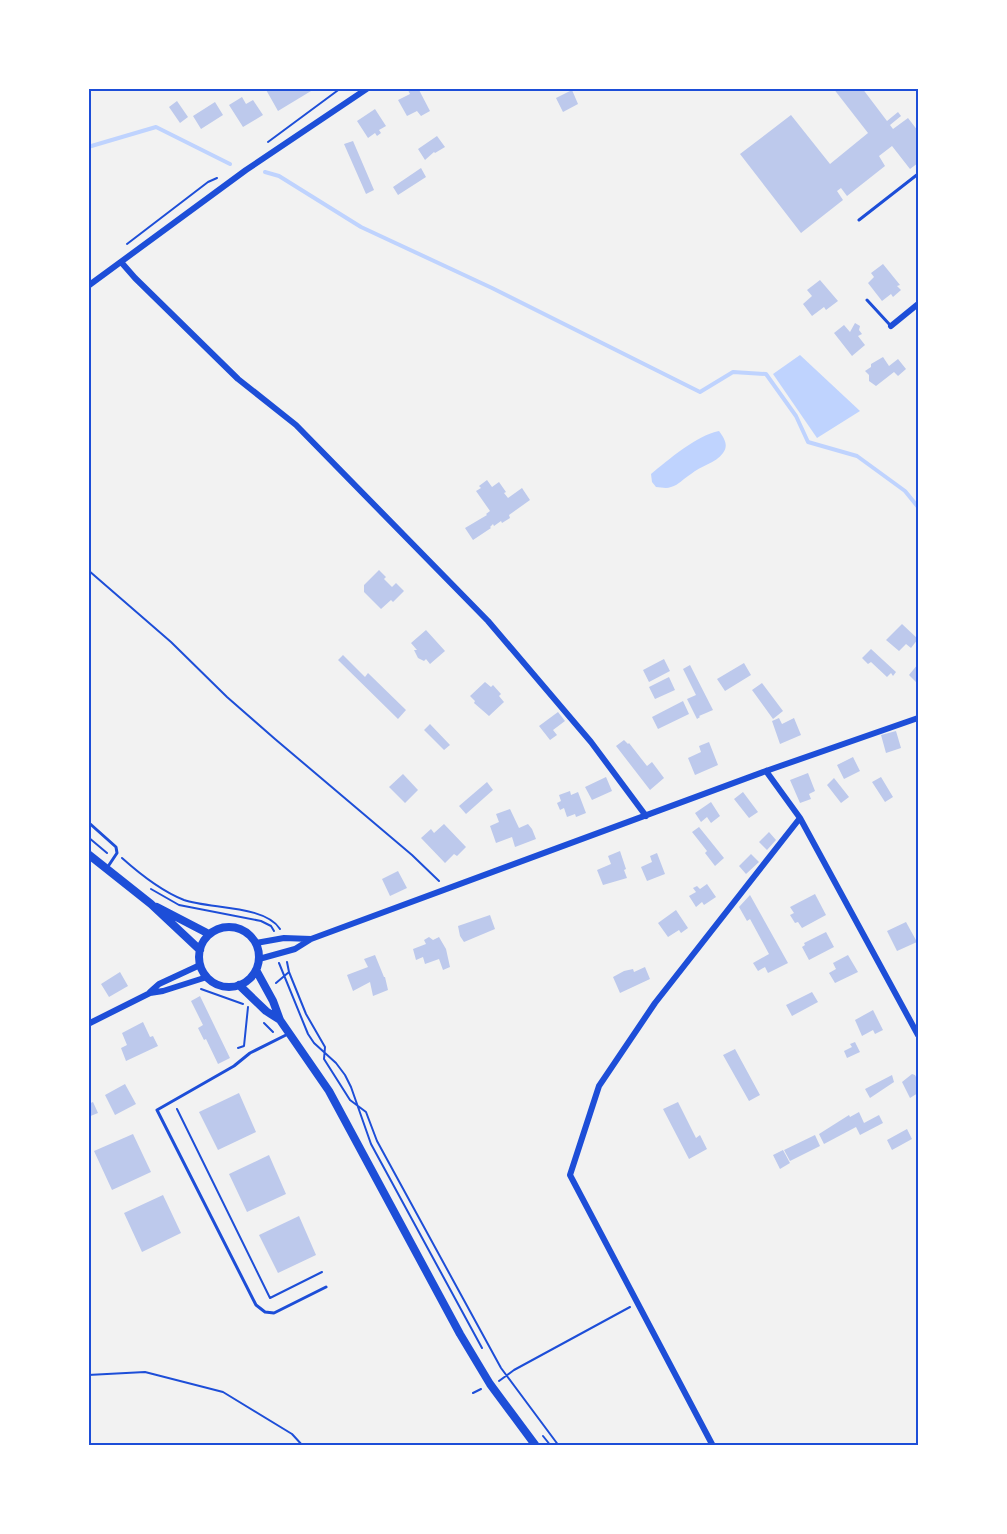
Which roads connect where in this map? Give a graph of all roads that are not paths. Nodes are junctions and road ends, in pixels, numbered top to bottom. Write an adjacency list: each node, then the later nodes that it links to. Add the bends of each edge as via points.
1 (368, 88): 4 (street, via 246,170)
2 (918, 174): 3 (lane)
3 (859, 220)
4 (121, 262): 5 (street); 11 (street, via 238,379 296,425 488,621 591,742)
5 (88, 286)
6 (867, 300): 8 (lane)
7 (918, 304): 8 (street)
8 (891, 326)
9 (918, 718): 10 (street)
10 (766, 771): 11 (street); 12 (street)
11 (646, 816): 18 (street)
12 (800, 818): 30 (street); 33 (street, via 655,1003 599,1086 570,1175)
13 (88, 822): 15 (lane, via 116,847 117,853)
14 (88, 854): 15 (street)
15 (106, 869): 16 (street)
16 (151, 904): 17 (street); 20 (street)
17 (209, 934): 19 (street, via 235,927); 20 (street)
18 (311, 939): 19 (street); 21 (street, via 295,949)
19 (256, 943): 21 (street)
20 (200, 950): 22 (street)
21 (259, 959): 23 (street)
22 (200, 965): 24 (street); 26 (street, via 159,984)
23 (256, 970): 25 (street); 27 (street)
24 (207, 977): 25 (street, via 222,986); 26 (street)
25 (239, 985): 27 (street)
26 (150, 993): 28 (street)
27 (280, 1020): 29 (street)
28 (88, 1024)
29 (290, 1033): 31 (lane, via 157,1110 256,1305 274,1313); 32 (street, via 329,1091 460,1334 490,1384)
30 (918, 1035)
31 (326, 1287)
32 (536, 1446)
33 (713, 1446)

